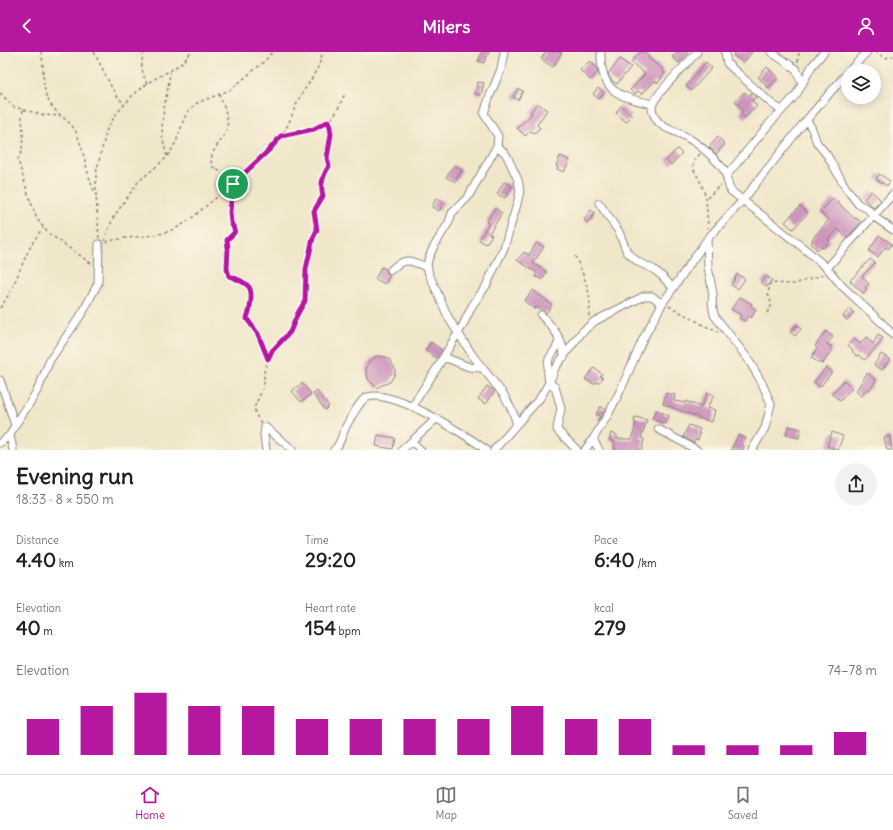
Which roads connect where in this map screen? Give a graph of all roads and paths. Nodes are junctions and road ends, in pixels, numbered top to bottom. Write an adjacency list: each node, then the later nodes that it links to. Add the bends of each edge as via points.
1 (41, 52): 30 (path, via 44,88 50,104)
2 (94, 52): 27 (path, via 112,88)
3 (144, 52): 22 (path, via 142,71)
4 (191, 52): 19 (path)
5 (272, 52): 24 (path, via 266,61 230,90)
6 (322, 52): 33 (path, via 309,84)
7 (504, 52): 34 (street, via 501,69 484,114 498,136)
8 (601, 52): 26 (street, via 602,70 607,84 616,92)
9 (697, 52): 26 (street, via 672,78)
10 (725, 52): 29 (street, via 727,63)
11 (771, 52): 18 (street)
12 (799, 52): 18 (path)
13 (824, 52): 21 (street)
14 (867, 52): 17 (street)
15 (875, 52): 16 (path, via 885,58)
16 (893, 56)
17 (856, 64)
18 (796, 69): 21 (street)
19 (170, 71): 22 (path); 36 (path, via 161,123)
20 (841, 81): 31 (street)
21 (802, 82): 29 (street, via 796,95)
22 (147, 84): 27 (path)
23 (0, 94): 28 (path, via 14,107)
24 (219, 94): 36 (path, via 196,102 189,110 176,142); 38 (path, via 227,125 211,163 214,168 229,176)
25 (345, 94): 32 (path)
26 (653, 104): 35 (street, via 652,112 657,122 688,138)
27 (125, 105): 40 (path, via 107,129 96,173)
28 (23, 110): 30 (path); 45 (path, via 22,150 18,160 32,206)
29 (781, 110): 37 (street)
30 (60, 116): 40 (path, via 75,130)
31 (807, 120): 42 (street); 44 (street, via 817,144 830,160 846,188 858,204 868,209)
32 (329, 121): 33 (path, via 314,129); 66 (path, via 329,166 322,184 323,196 314,211 317,230 306,269 305,301 290,332)
33 (281, 136): 38 (path)
34 (497, 146): 51 (street, via 468,197 452,213 428,260); 60 (street, via 505,153 518,180 519,197 501,256)
35 (704, 150): 37 (street, via 722,166); 41 (path, via 692,164)
36 (167, 156): 38 (path, via 138,182 114,218 104,243 156,235 175,229)
37 (727, 179): 41 (path); 42 (street, via 731,191)
38 (233, 184): 66 (path, via 230,212 235,230 227,240 227,272 229,276 250,287 252,293 247,319 258,334)
39 (893, 194): 44 (street)
40 (96, 195): 48 (path)
41 (706, 199): 47 (path)
42 (743, 200): 47 (street); 53 (street, via 796,241)
43 (599, 203): 54 (street, via 619,232 631,257 653,269)
44 (873, 216): 46 (street); 53 (street)
45 (43, 228): 50 (path); 56 (path, via 32,242 11,290)
46 (893, 230)
47 (709, 237): 54 (street); 62 (street, via 708,267 713,312)
48 (99, 244): 50 (street)
49 (574, 256): 59 (path, via 588,292 590,306)
50 (99, 268): 73 (street, via 98,283 83,312 54,353 39,387)
51 (428, 268): 52 (street, via 407,261); 60 (street, via 428,274 443,309)
52 (391, 270)
53 (828, 270): 57 (path, via 794,284 770,282 768,294 772,305); 61 (street)
54 (673, 288): 55 (street)
55 (662, 304): 59 (street, via 652,296 644,296); 62 (path, via 709,328); 77 (street, via 622,387)
56 (0, 308)
57 (767, 313)
58 (541, 315): 63 (street, via 550,323)
59 (586, 328): 64 (street)
60 (458, 332): 65 (street); 67 (street)
61 (893, 334)
62 (730, 335): 92 (street, via 748,359 771,404 765,428)
63 (559, 339): 64 (street); 69 (street, via 549,361)
64 (564, 356): 69 (street)
65 (444, 358): 67 (street, via 468,367); 70 (street)
66 (268, 359): 74 (path, via 263,388 254,408)
67 (482, 368): 72 (street, via 508,401)
68 (0, 380): 73 (street)
69 (549, 382): 72 (street, via 540,398); 88 (street, via 555,388 562,408 558,432)
70 (414, 407): 71 (street); 83 (street, via 385,396 367,397 345,428)
71 (436, 419): 78 (street); 86 (street)
72 (517, 424): 87 (street)
73 (15, 425): 76 (street)
74 (265, 427): 81 (street); 82 (street)
75 (658, 429): 91 (street)
76 (10, 435): 79 (street); 80 (street)
77 (593, 439): 89 (street); 90 (street)
78 (412, 442): 84 (street); 85 (street)
79 (0, 443)
80 (13, 450)
81 (266, 450)
82 (292, 450)
83 (334, 450)
84 (402, 450)
85 (421, 450)
86 (486, 450)
87 (494, 450)
88 (577, 450)
89 (585, 450)
90 (599, 450)
91 (697, 450)
92 (752, 450)

